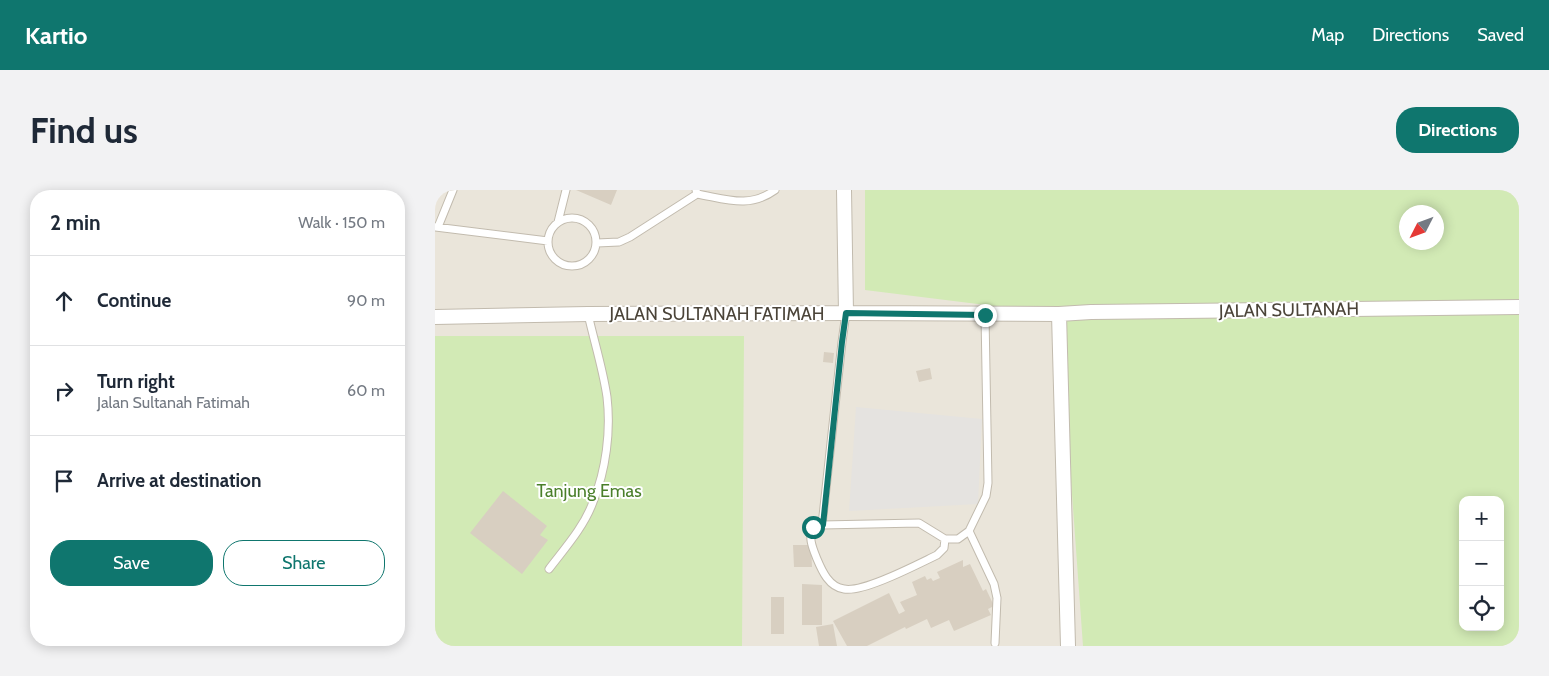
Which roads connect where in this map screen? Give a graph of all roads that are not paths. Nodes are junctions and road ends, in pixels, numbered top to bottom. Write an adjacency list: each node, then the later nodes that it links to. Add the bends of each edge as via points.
1 (453, 190): 7 (lane)
2 (566, 190): 6 (lane)
3 (775, 190): 5 (lane, via 753,202)
4 (844, 190): 11 (street)
5 (697, 192): 9 (lane, via 630,237 619,242)
6 (558, 222): 8 (lane); 9 (lane, via 579,218 595,232)
7 (436, 227): 8 (lane)
8 (548, 241): 9 (lane, via 550,252 566,266 587,262)
9 (597, 243)
10 (1519, 307): 13 (street, JALAN SULTANAH)
11 (846, 313): 12 (street, JALAN SULTANAH FATIMAH); 14 (street, JALAN SULTANAH FATIMAH); 16 (lane)
12 (587, 314): 15 (street, JALAN SULTANAH FATIMAH); 19 (lane, via 607,396 606,453 593,503 581,526)
13 (1059, 314): 14 (street, JALAN SULTANAH FATIMAH); 21 (street)
14 (985, 315): 17 (lane, via 988,482 986,496)
15 (435, 317)
16 (823, 525): 18 (lane, via 919,523); 18 (lane, via 813,527 811,531 814,552 827,580 844,590 881,580 931,558 944,548)
17 (969, 531): 18 (lane, via 958,539); 20 (lane, via 994,584 997,598)
18 (945, 539)
19 (549, 569)
20 (995, 643)
21 (1068, 646)

